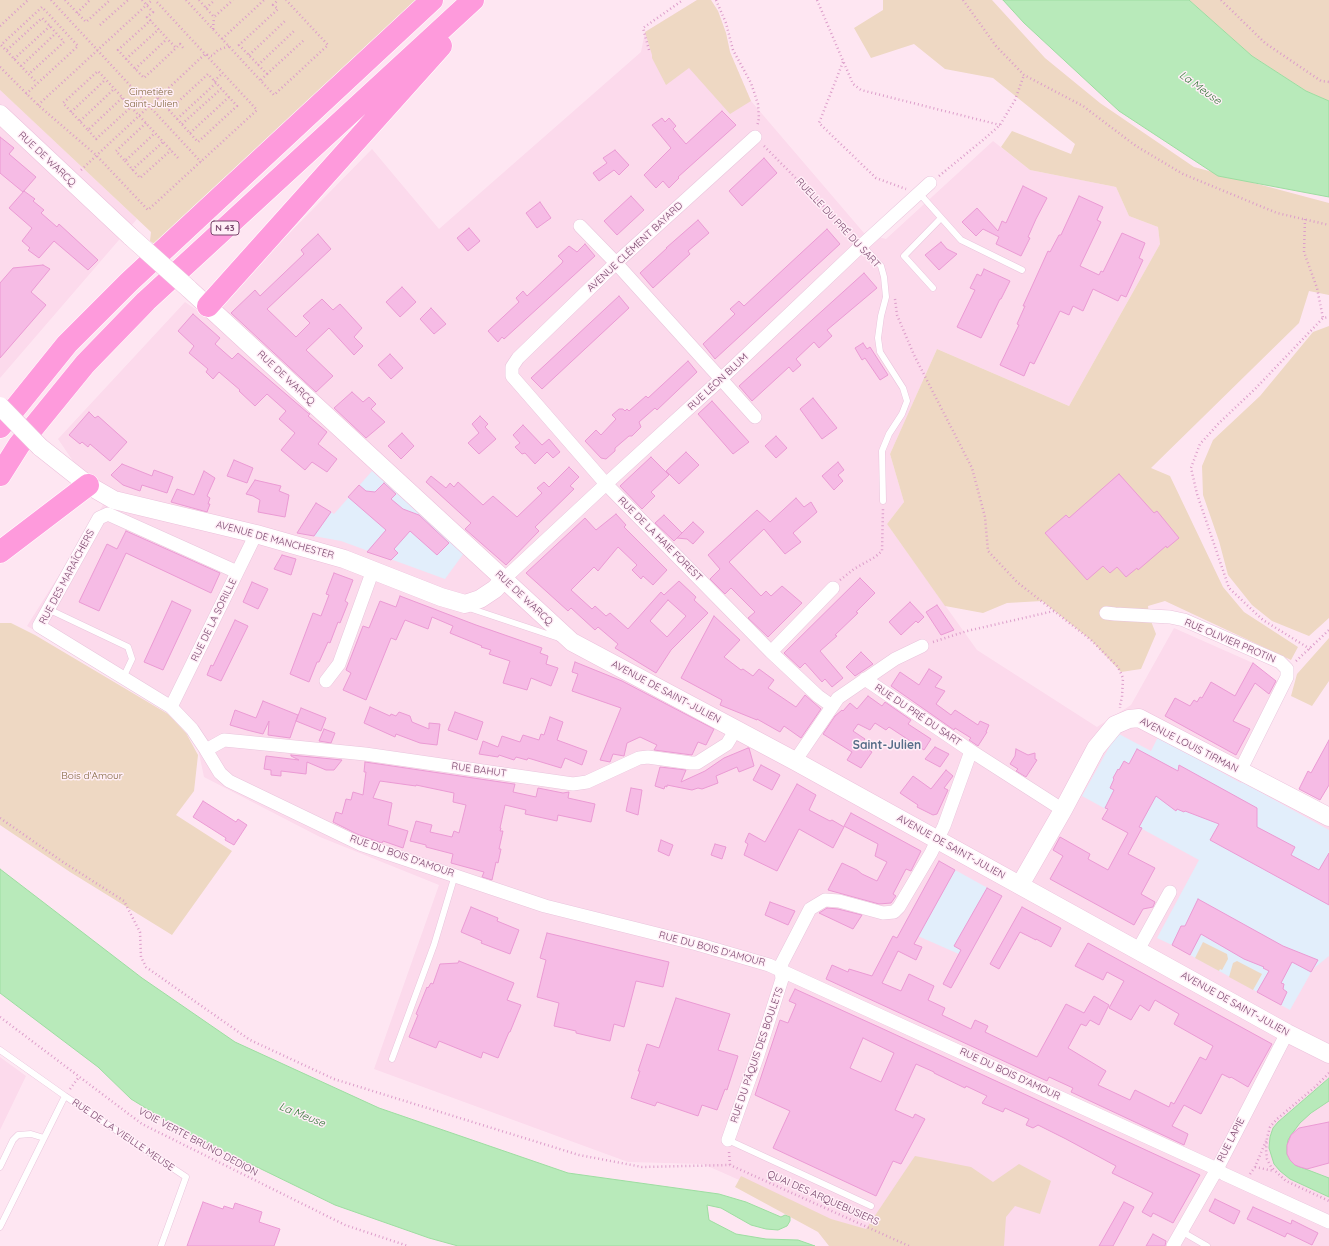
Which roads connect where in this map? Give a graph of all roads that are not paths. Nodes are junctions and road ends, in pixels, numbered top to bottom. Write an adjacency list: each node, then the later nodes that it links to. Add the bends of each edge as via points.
1 (432, 0): 19 (highway, N 43, via 129,282 67,344)
2 (473, 0): 20 (highway, N 43, via 146,301 85,364 19,445)
3 (483, 0): 14 (highway)
4 (0, 114): 14 (main road, RUE DE WARCQ, bridge)
5 (755, 137): 11 (street, AVENUE CLÉMENT BAYARD)
6 (930, 182): 7 (street, RUE LÉON BLUM)
7 (919, 193): 8 (lane); 10 (street, RUE LÉON BLUM)
8 (941, 218): 12 (lane, via 961,240); 13 (lane, via 904,256)
9 (580, 226): 11 (street)
10 (862, 245): 16 (street, RUE LÉON BLUM); 23 (lane, RUELLE DU PRÉ DU SART, via 881,266 886,297 878,338 880,352 903,388 907,401 882,451)
11 (616, 263): 15 (street, AVENUE CLÉMENT BAYARD); 16 (street)
12 (1022, 270)
13 (932, 288)
14 (208, 306): 28 (main road, RUE DE WARCQ)
15 (518, 358): 21 (street, RUE DE LA HAIE FOREST, via 512,367 512,376)
16 (722, 379): 18 (street); 21 (street, RUE LÉON BLUM)
17 (0, 406): 22 (main road, AVENUE DE MANCHESTER, bridge, via 40,447)
18 (755, 417)
19 (0, 428)
20 (0, 475)
21 (606, 484): 28 (street, RUE LÉON BLUM); 35 (street, RUE DE LA HAIE FOREST)
22 (88, 485): 24 (main road, AVENUE DE MANCHESTER, via 114,500); 25 (highway)
23 (883, 501)
24 (256, 534): 26 (main road, AVENUE DE MANCHESTER); 27 (street, RUE DE LA SORILLE)
25 (0, 552)
26 (373, 570): 30 (main road, AVENUE DE MANCHESTER); 38 (street, via 339,664)
27 (237, 572): 31 (street, RUE DES MARAÎCHERS, via 108,514 98,518); 40 (street, RUE DE LA SORILLE)
28 (504, 579): 30 (main road, via 480,599); 33 (main road, RUE DE WARCQ)
29 (833, 588): 35 (street)
30 (465, 604): 33 (lane, AVENUE DE MANCHESTER, via 472,609)
31 (48, 610): 36 (street, RUE DES MARAÎCHERS, via 39,626); 36 (lane, via 128,646 132,659)
32 (1106, 613): 45 (street, RUE OLIVIER PROTIN, via 1184,620 1280,662 1287,669 1287,677)
33 (572, 642): 41 (main road, AVENUE DE SAINT-JULIEN)
34 (922, 646): 37 (street, RUE DU PRÉ DU SART, via 895,659)
35 (771, 652): 39 (street, RUE DE LA HAIE FOREST)
36 (123, 678): 40 (street, RUE DES MARAÎCHERS)
37 (865, 679): 39 (street, RUE DU PRÉ DU SART, via 838,698); 43 (street, RUE DU PRÉ DU SART)
38 (326, 681)
39 (832, 706): 44 (street, RUE DU PRÉ DU SART)
40 (171, 707): 42 (street, RUE DES MARAÎCHERS, via 192,729)
41 (736, 729): 42 (street, RUE BAHUT, via 727,744 697,763 639,758 587,782 573,784 365,754 224,740); 44 (main road, AVENUE DE SAINT-JULIEN)
42 (206, 750): 49 (street, RUE DU BOIS D'AMOUR, via 220,773 230,781 360,844)
43 (971, 751): 46 (street, RUE DU PRÉ DU SART); 48 (street)
44 (795, 761): 48 (main road, AVENUE DE SAINT-JULIEN)
45 (1240, 771): 46 (main road, AVENUE LOUIS TIRMAN, via 1139,718 1129,719 1115,725 1096,748); 47 (main road, AVENUE LOUIS TIRMAN)
46 (1063, 810): 50 (main road, AVENUE LOUIS TIRMAN)
47 (1329, 818)
48 (937, 839): 50 (main road, AVENUE DE SAINT-JULIEN); 53 (street, RUE DU PÂQUIS DES BOULETS, via 932,853 894,912 883,913 839,901 825,900 810,909 784,959)
49 (455, 875): 53 (street, RUE DU BOIS D'AMOUR, via 545,906 697,944); 57 (lane, via 434,945)
50 (1020, 885): 52 (main road, AVENUE DE SAINT-JULIEN)
51 (1170, 892): 52 (street)
52 (1138, 950): 54 (main road, AVENUE DE SAINT-JULIEN)
53 (781, 970): 60 (street, RUE DU PÂQUIS DES BOULETS, via 782,979); 62 (street, RUE DU BOIS D'AMOUR)
54 (1287, 1033): 56 (main road, AVENUE DE SAINT-JULIEN); 62 (street, RUE LAPIE)
55 (0, 1050): 58 (lane, RUE DE LA VIEILLE MEUSE)
56 (1323, 1051)
57 (392, 1059)
58 (65, 1096): 59 (lane); 67 (lane, RUE DE LA VIEILLE MEUSE, via 186,1177)
59 (44, 1138): 61 (lane, via 31,1134 18,1135); 65 (lane)
60 (728, 1140): 63 (lane)
61 (0, 1167)
62 (1216, 1169): 64 (street, RUE DU BOIS D'AMOUR); 66 (street, RUE LAPIE)
63 (872, 1206)
64 (1329, 1222)
65 (0, 1227)
66 (1181, 1231): 68 (street, RUE LAPIE); 69 (lane)
67 (161, 1246)
68 (1173, 1246)
69 (1207, 1246)

